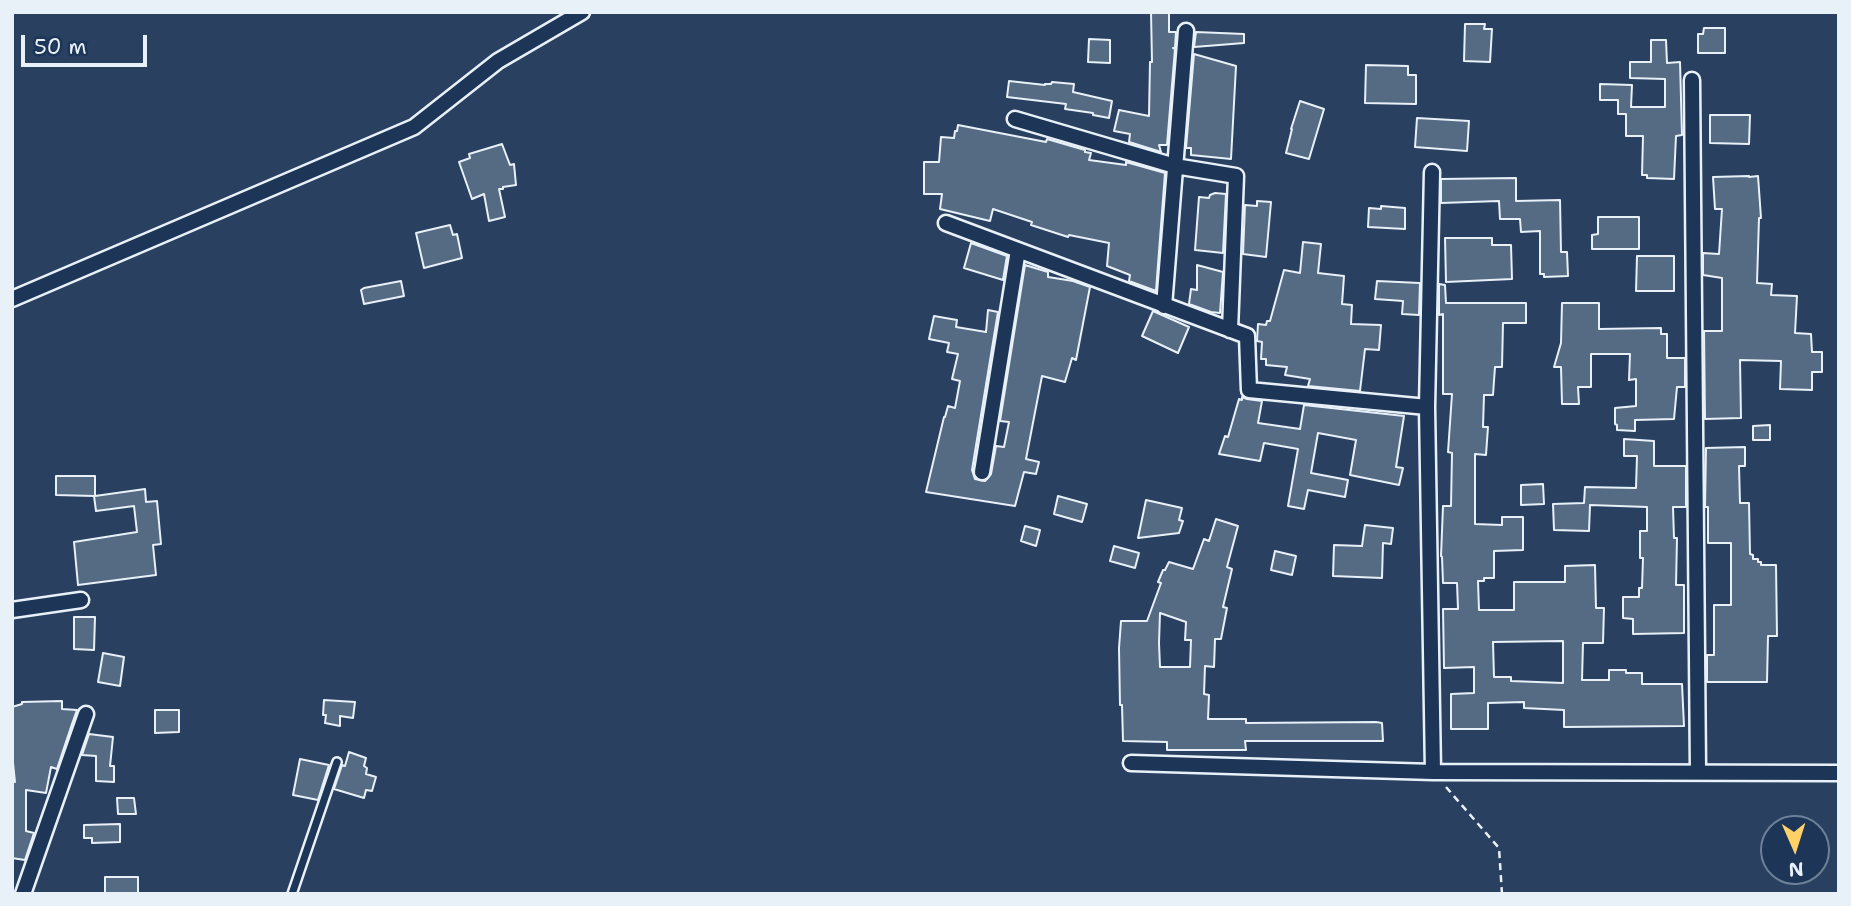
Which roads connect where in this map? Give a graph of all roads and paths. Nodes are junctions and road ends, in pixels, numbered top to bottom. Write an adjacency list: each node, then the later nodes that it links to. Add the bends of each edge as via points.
1 (582, 12): 9 (street, via 498,61 414,127)
2 (1186, 32): 5 (street)
3 (1692, 80): 19 (street)
4 (1015, 119): 5 (street)
5 (1175, 166): 10 (street); 11 (street, via 1236,176)
6 (1432, 172): 12 (street)
7 (946, 223): 8 (street)
8 (1018, 250): 10 (street); 13 (street)
9 (12, 299)
10 (1164, 306): 11 (street)
11 (1230, 330): 12 (street, via 1247,336 1250,390)
12 (1427, 407): 20 (street)
13 (982, 472)
14 (81, 600): 15 (street)
15 (12, 610)
16 (86, 714): 22 (street)
17 (337, 762): 23 (lane)
18 (1131, 763): 20 (street)
19 (1698, 771): 20 (street); 21 (street)
20 (1433, 772): 24 (path, via 1499,848)
21 (1839, 772)
22 (23, 894)
23 (292, 894)
24 (1502, 894)

